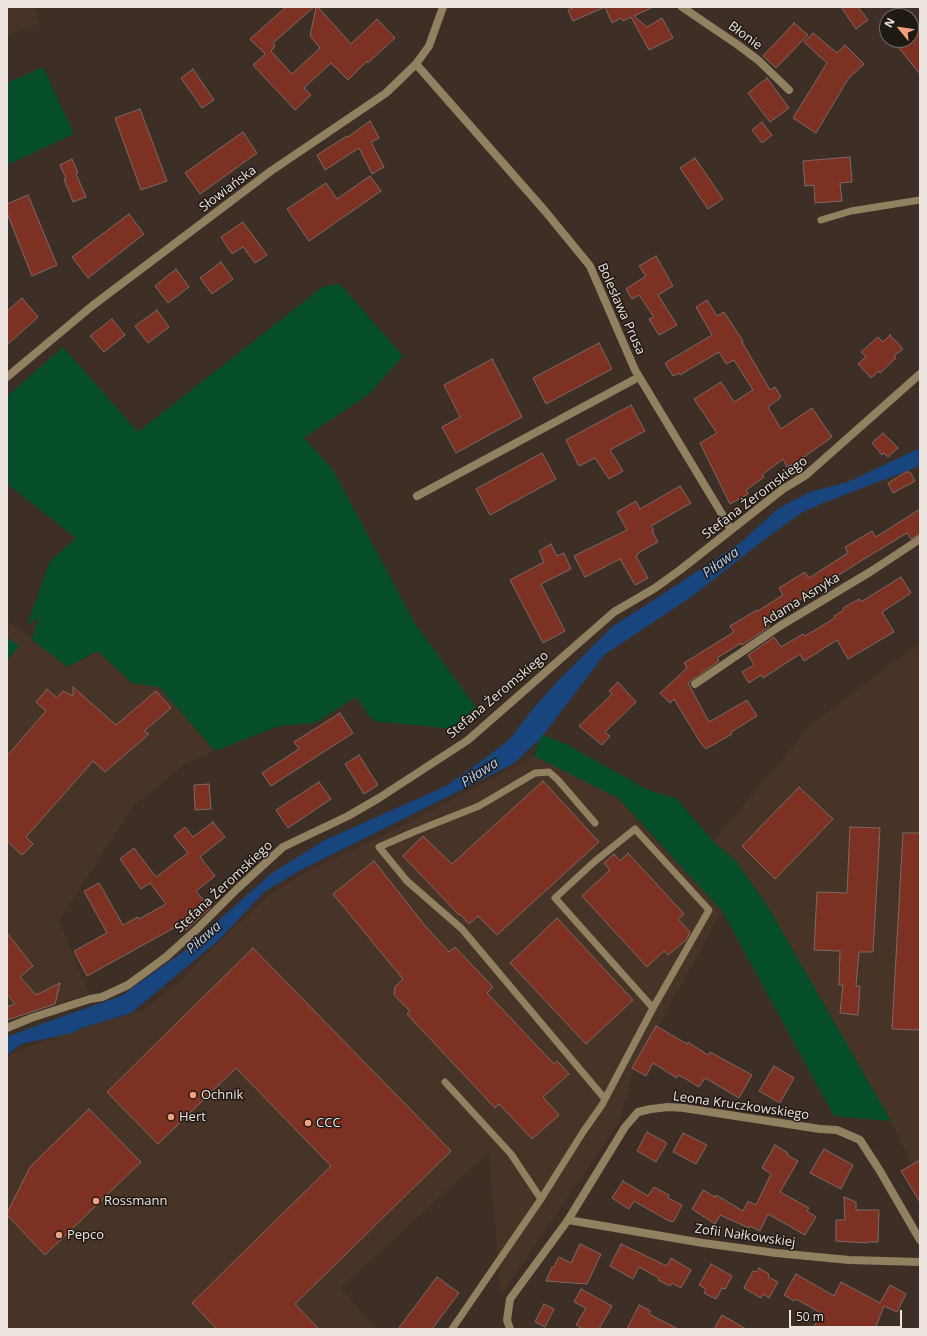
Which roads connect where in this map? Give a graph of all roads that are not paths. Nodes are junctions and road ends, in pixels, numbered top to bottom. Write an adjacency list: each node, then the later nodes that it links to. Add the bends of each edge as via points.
1 (443, 7): 3 (street, Słowiańska, via 429,46)
2 (682, 7): 4 (street, Błonie, via 758,60)
3 (416, 64): 8 (street, Słowiańska, via 386,93 271,171 99,300); 9 (street, Bolesława Prusa, via 545,210 590,266)
4 (788, 90)
5 (920, 200): 6 (lane, via 851,211)
6 (821, 220)
7 (920, 374): 11 (street, Stefana Żeromskiego, via 806,475)
8 (7, 377)
9 (639, 377): 10 (street); 11 (street, Bolesława Prusa)
10 (417, 496)
11 (731, 529): 16 (street, Stefana Żeromskiego, via 655,588 614,612 468,740 348,816 283,847 166,957 128,985 102,997)
12 (920, 540): 13 (street, Adama Asnyka, via 780,626)
13 (695, 684)
14 (595, 823): 18 (lane, via 549,772 535,773 479,806 380,847 407,881 462,928)
15 (653, 1008): 15 (lane, via 555,898 635,829 709,910); 18 (lane)
16 (7, 1028)
17 (445, 1082): 19 (lane, via 511,1154)
18 (605, 1099): 19 (lane)
19 (541, 1199): 23 (lane)
20 (568, 1220): 21 (street, Leona Kruczkowskiego, via 625,1127 638,1112 668,1107 837,1130 860,1140); 22 (street, Zofii Nałkowskiej, via 776,1253 849,1260); 24 (street, Leona Kruczkowskiego, via 510,1299 507,1320)
21 (920, 1240)
22 (920, 1262)
23 (452, 1329)
24 (510, 1329)

